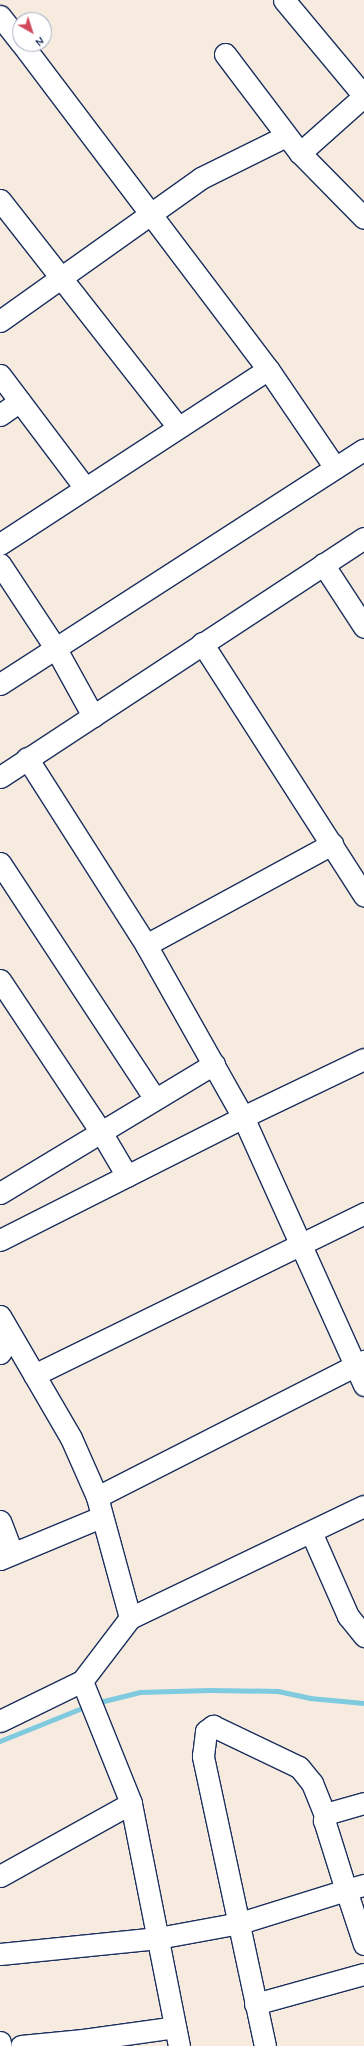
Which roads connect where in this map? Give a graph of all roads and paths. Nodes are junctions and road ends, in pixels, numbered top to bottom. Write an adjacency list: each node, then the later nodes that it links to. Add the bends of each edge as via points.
1 (284, 0): 7 (street, via 364,96)
2 (0, 16): 3 (street)
3 (12, 31)
4 (28, 52): 9 (street)
5 (225, 54): 6 (street)
6 (286, 136): 7 (street); 9 (street, via 201,178)
7 (300, 153): 10 (street)
8 (0, 200): 11 (street)
9 (149, 212): 11 (street); 13 (street)
10 (364, 218)
11 (59, 276): 12 (street); 17 (street)
12 (0, 321)
13 (268, 368): 17 (street); 19 (street)
14 (0, 375): 15 (street)
15 (20, 401): 16 (street); 20 (street)
16 (0, 415)
17 (178, 427): 20 (street)
18 (364, 449): 19 (street)
19 (334, 466): 27 (street)
20 (85, 488): 22 (street)
21 (364, 538): 24 (street)
22 (0, 544)
23 (0, 564): 27 (street)
24 (323, 564): 25 (street); 26 (street)
25 (364, 627)
26 (202, 643): 29 (street); 32 (street)
27 (56, 649): 28 (street); 29 (street)
28 (0, 684)
29 (93, 716): 30 (street)
30 (27, 758): 31 (street); 35 (street)
31 (0, 776)
32 (332, 844): 34 (street); 35 (street)
33 (0, 863): 39 (street)
34 (364, 895)
35 (146, 945): 38 (street)
36 (0, 980): 41 (street)
37 (364, 1059): 40 (street)
38 (214, 1064): 39 (street); 40 (street)
39 (155, 1099): 41 (street)
40 (243, 1117): 42 (street); 46 (street)
41 (101, 1132): 42 (street); 43 (street)
42 (127, 1176): 45 (street)
43 (0, 1193)
44 (364, 1213): 46 (street)
45 (0, 1240)
46 (301, 1245): 49 (street); 50 (street)
47 (3, 1325): 48 (street); 50 (street)
48 (0, 1354)
49 (359, 1364): 51 (street); 53 (street)
50 (34, 1375): 53 (street, via 71,1438)
51 (364, 1386)
52 (364, 1506): 55 (street)
53 (99, 1507): 56 (street); 57 (street)
54 (0, 1521): 56 (street)
55 (311, 1532): 57 (street); 58 (street, via 348,1616)
56 (6, 1556)
57 (130, 1618): 59 (street)
58 (364, 1636)
59 (87, 1697): 60 (street); 61 (street)
60 (0, 1721)
61 (131, 1803): 64 (street); 67 (street)
62 (364, 1803): 63 (street)
63 (325, 1816): 65 (street); 66 (street, via 312,1783 299,1767 213,1726 206,1730 203,1756)
64 (0, 1876)
65 (355, 1888): 66 (street); 68 (street)
66 (240, 1923): 67 (street); 71 (street)
67 (158, 1938): 69 (street); 72 (street)
68 (364, 1944)
69 (0, 1954)
70 (364, 1974): 71 (street)
71 (255, 2004): 77 (street)
72 (177, 2036): 74 (street)
73 (0, 2042): 75 (street)
74 (84, 2043): 76 (street)
75 (0, 2046)
76 (21, 2046)
77 (265, 2046)

